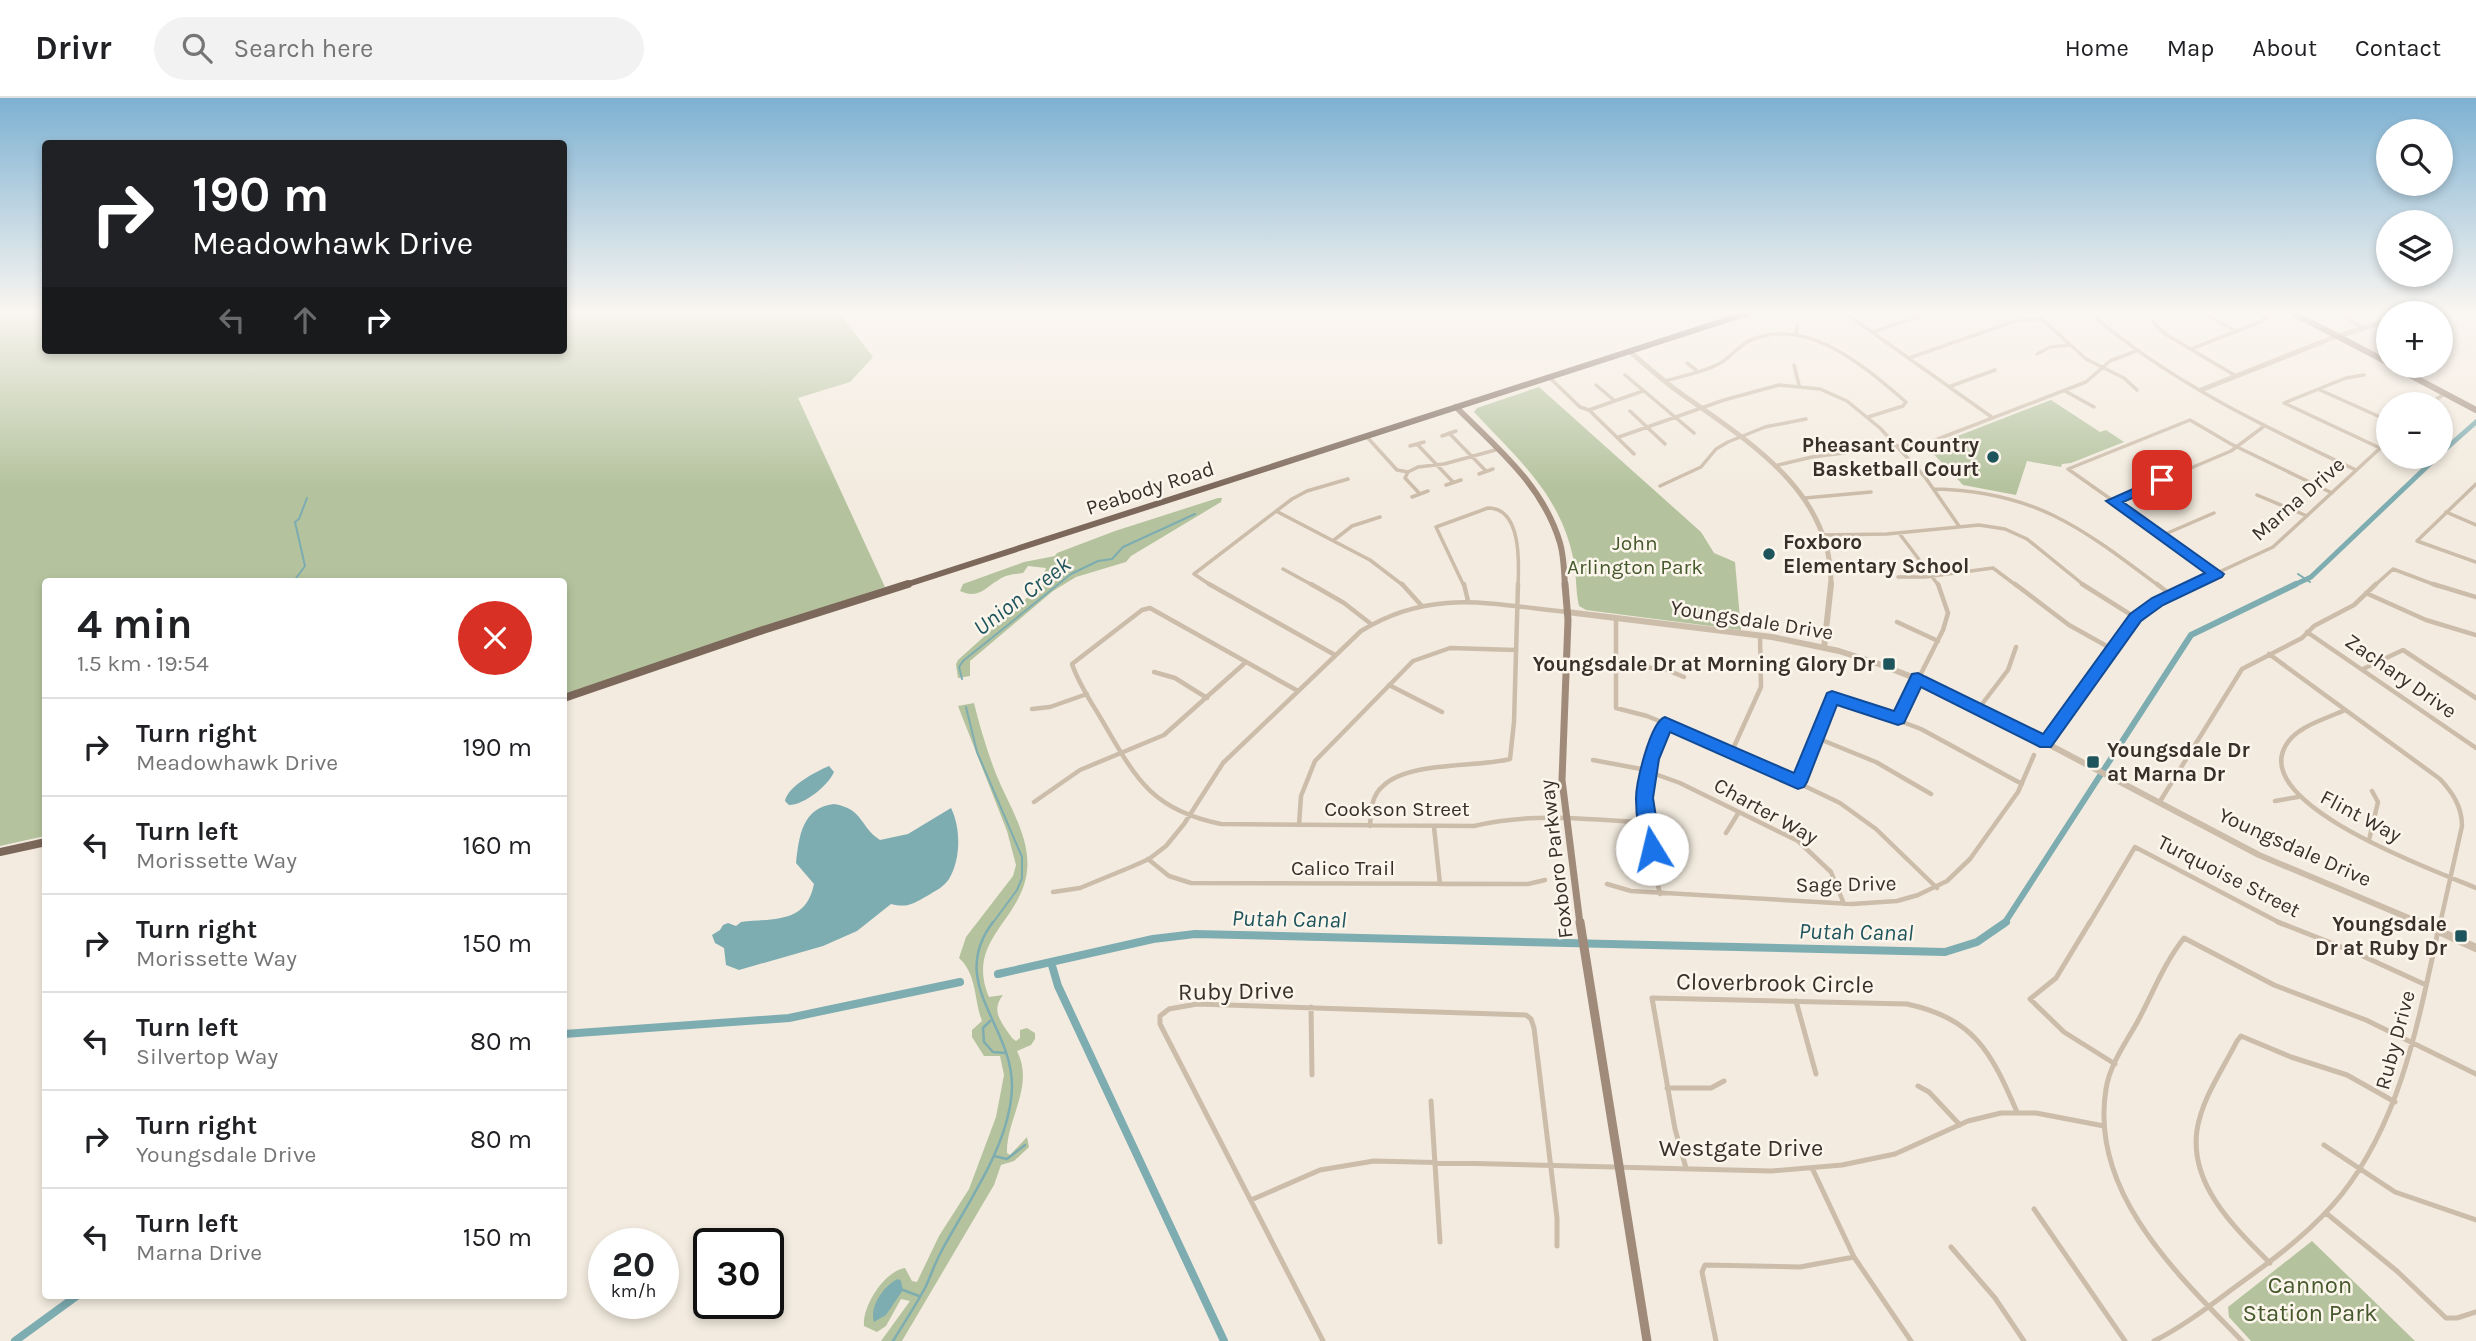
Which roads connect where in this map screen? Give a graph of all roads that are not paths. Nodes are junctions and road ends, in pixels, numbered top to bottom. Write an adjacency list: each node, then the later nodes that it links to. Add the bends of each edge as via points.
1 (1567, 371): 16 (main road, Peabody Road)
2 (1654, 371): 18 (street)
3 (1697, 371): 18 (street)
4 (1796, 371): 20 (street)
5 (1863, 371): 38 (street, via 1906,402)
6 (1927, 371): 21 (street)
7 (1992, 371): 21 (street)
8 (2098, 371): 23 (street, via 2086,382)
9 (2111, 371): 24 (street)
10 (2169, 371): 25 (street)
11 (2228, 371): 15 (street)
12 (2249, 371): 15 (street)
13 (1625, 375): 26 (street)
14 (2364, 375): 22 (street)
15 (2236, 376): 25 (street)
16 (1549, 377): 30 (main road, Peabody Road); 33 (street)
17 (2416, 378): 27 (main road)
18 (1666, 381): 32 (street)
19 (1596, 385): 29 (street)
20 (1799, 385): 32 (street, via 1768,388); 38 (street, via 1829,392)
21 (1950, 387): 40 (street)
22 (2319, 389): 36 (street); 54 (street, via 2284,403)
23 (2064, 390): 31 (street); 40 (street)
24 (2137, 390)
25 (2201, 390): 42 (street)
26 (1643, 391): 29 (street); 37 (street)
27 (2442, 392)
28 (2453, 398): 34 (main road)
29 (1615, 401): 33 (street)
30 (1456, 407): 47 (main road, Peabody Road); 57 (main road, Foxboro Parkway)
31 (2094, 407)
32 (1703, 409): 37 (street); 46 (street)
33 (1589, 410): 49 (street)
34 (2476, 410)
35 (1630, 411): 41 (street)
36 (2376, 415)
37 (1675, 416): 41 (street); 45 (street)
38 (1867, 417): 56 (street)
39 (1806, 418): 46 (street)
40 (1993, 418): 56 (street, via 1930,442)
41 (1647, 427): 49 (street); 52 (street)
42 (2263, 427): 55 (street); 64 (street)
43 (1456, 431): 44 (street)
44 (1449, 433): 48 (street); 60 (street)
45 (1694, 433)
46 (1743, 435): 62 (street); 73 (street, via 1721,446 1702,467)
47 (1366, 436): 66 (street, via 1397,470); 129 (main road, Peabody Road)
48 (1442, 436)
49 (1619, 437): 59 (street)
50 (1424, 442): 51 (street)
51 (1417, 444): 53 (street); 61 (street)
52 (1665, 444)
53 (1410, 446)
54 (2376, 446)
55 (2237, 447): 77 (street); 82 (street); 82 (street, via 2190,420 2068,469)
56 (1899, 448): 62 (street); 74 (street)
57 (1500, 449): 60 (street); 105 (main road, Foxboro Parkway, via 1530,481 1556,530)
58 (2376, 452): 64 (street, Marna Drive)
59 (1634, 454)
60 (1471, 456): 61 (street); 65 (street)
61 (1437, 464): 66 (street); 70 (street)
62 (1778, 465): 81 (street)
63 (1493, 469): 65 (street)
64 (2356, 470): 77 (street, Marna Drive)
65 (1486, 471): 67 (street)
66 (1408, 472): 78 (street, via 1405,478)
67 (1479, 474)
68 (1348, 479): 83 (street, via 1307,491)
69 (1461, 480): 70 (street)
70 (1453, 482): 72 (street)
71 (2476, 484): 84 (street)
72 (1446, 485)
73 (1660, 486)
74 (1934, 489): 89 (street); 100 (street, via 1992,491 2035,504 2078,527)
75 (1428, 491): 78 (street)
76 (1871, 492): 81 (street)
77 (2332, 493): 86 (street, Marna Drive)
78 (1420, 494): 80 (street)
79 (2257, 495): 86 (street)
80 (1412, 497)
81 (1805, 498): 91 (street)
82 (2113, 501): 92 (street)
83 (1276, 511): 93 (street); 119 (street, via 1194,575)
84 (2446, 512): 88 (street); 94 (street, via 2417,541)
85 (2214, 513): 92 (street)
86 (2307, 516): 96 (street, Marna Drive, via 2273,547)
87 (1380, 517): 93 (street, via 1352,526)
88 (2476, 526)
89 (1959, 527): 90 (street); 107 (street, via 1989,526 2027,539 2094,594)
90 (1899, 533): 91 (street); 97 (street)
91 (1823, 535): 115 (street, via 1831,579)
92 (2162, 536): 96 (street)
93 (1334, 540): 103 (street, via 1382,566)
94 (2476, 562)
95 (1283, 569): 109 (street)
96 (2217, 574): 100 (street, Marna Drive)
97 (1933, 576): 98 (street); 113 (street, via 1948,613); 116 (street, via 1993,568 2062,620)
98 (1898, 577)
99 (2366, 593): 101 (street, via 2393,569); 110 (street); 111 (street, via 2426,620)
100 (2171, 595): 107 (street, Marna Drive)
101 (2476, 597)
102 (1468, 601): 103 (street, Youngsdale Drive); 104 (street, Youngsdale Drive); 104 (street, via 1462,578 1436,527 1494,507 1506,517 1518,544)
103 (1421, 605): 109 (street, Youngsdale Drive)
104 (1517, 607): 105 (street, Youngsdale Drive); 117 (street)
105 (1567, 612): 106 (street, Youngsdale Drive); 156 (main road, Foxboro Parkway, via 1562,735)
106 (1616, 618): 112 (street, Youngsdale Drive); 121 (street)
107 (2136, 618): 116 (street, Marna Drive)
108 (1897, 622): 113 (street)
109 (1371, 624): 119 (street, Youngsdale Drive)
110 (2307, 632): 118 (street); 122 (street, Zachary Drive)
111 (2476, 635)
112 (1760, 636): 115 (street, Youngsdale Drive); 141 (street, via 1761,687)
113 (1938, 641): 125 (street)
114 (2016, 647): 132 (street, via 2008,670)
115 (1824, 648): 125 (street, Youngsdale Drive)
116 (2112, 649): 139 (street, Marna Drive)
117 (1515, 650): 126 (street, via 1473,646 1440,650 1413,661); 159 (street, via 1510,760 1391,778 1373,798)
118 (2269, 654): 134 (street, Ruby Drive); 153 (street, via 2235,677)
119 (1335, 655): 127 (street, Youngsdale Drive)
120 (1246, 662): 127 (street); 128 (street, Cookson Street, via 1146,608 1073,661); 130 (street)
121 (1616, 663): 124 (street); 137 (street, via 1616,708)
122 (2363, 669): 131 (street, via 2403,650); 140 (street, Zachary Drive)
123 (1154, 672): 130 (street, via 1175,678)
124 (1684, 677)
125 (1918, 678): 132 (street, Youngsdale Drive); 136 (street)
126 (1389, 685): 135 (street); 158 (street, via 1311,767 1302,788)
127 (1298, 691): 155 (street, Youngsdale Drive, via 1214,773)
128 (1087, 694): 133 (street, via 1049,708); 142 (street, Cookson Street)
129 (567, 697)
130 (1207, 698): 142 (street, via 1164,735)
131 (2476, 698)
132 (1979, 708): 139 (street, Youngsdale Drive)
133 (1032, 709)
134 (2346, 710): 150 (street, Flint Way, via 2296,734 2283,749 2285,776); 166 (street, Ruby Drive, via 2434,774 2454,795 2463,819)
135 (1442, 712)
136 (1898, 719): 138 (street, via 1832,697); 147 (street)
137 (1665, 723): 141 (street); 145 (street)
138 (1817, 738): 146 (street); 149 (street, via 1865,755)
139 (2045, 743): 153 (street, Youngsdale Drive)
140 (2476, 748)
141 (1732, 751): 146 (street)
142 (1121, 753): 152 (street, via 1080,770); 155 (street, Cookson Street, via 1151,796)
143 (2034, 755): 147 (street, Sage Drive)
144 (1593, 760): 145 (street, Charter Way)
145 (1649, 772): 154 (street, Charter Way); 157 (street, via 1644,798)
146 (1798, 782): 170 (street, via 1858,814)
147 (2022, 784): 170 (street, Sage Drive, via 1965,866)
148 (2372, 791): 162 (street, via 2378,802)
149 (1931, 794)
150 (2298, 797): 151 (street); 162 (street, Flint Way, via 2331,822)
151 (2275, 801)
152 (1034, 802)
153 (2159, 803): 175 (street, Youngsdale Drive, via 2271,861)
154 (1739, 811): 161 (street); 174 (street, Charter Way, via 1812,852 1831,872)
155 (1187, 817): 158 (street, Cookson Street, via 1221,824); 165 (street, Youngsdale Drive, via 1165,847)
156 (1566, 818): 157 (street, Cookson Street); 160 (street, Cookson Street, via 1521,817 1474,827); 196 (main road, Foxboro Parkway)
157 (1649, 823): 173 (street)
158 (1299, 825): 159 (street, Cookson Street)
159 (1370, 826): 160 (street, Cookson Street)
160 (1434, 827): 168 (street)
161 (1726, 833)
162 (2369, 840): 166 (street, Flint Way)
163 (42, 843): 164 (main road)
164 (0, 852)
165 (1148, 859): 168 (street, Calico Trail, via 1169,876 1191,883); 172 (street, via 1072,890)
166 (2451, 877): 171 (street, Flint Way); 175 (street, Ruby Drive)
167 (1545, 880): 168 (street, Calico Trail)
168 (1440, 884)
169 (1607, 884): 173 (street, Sage Drive)
170 (1937, 888): 174 (street, Sage Drive, via 1901,900)
171 (2476, 888)
172 (1053, 891)
173 (1660, 894): 174 (street, Sage Drive)
174 (1844, 904)
175 (2438, 931): 176 (street, Youngsdale Drive); 177 (street, Ruby Drive)
176 (2476, 948)
177 (2426, 985): 180 (street, Ruby Drive); 181 (street, Turquoise Street, via 2278,922 2135,846 2056,978 2030,999 2057,1026)
178 (1796, 1001): 182 (street); 187 (street, Cloverbrook Circle, via 1652,998); 190 (street, Cloverbrook Circle, via 1908,1004 1949,1016 1987,1049)
179 (1311, 1007): 184 (street); 195 (street, Ruby Drive, via 1528,1016 1534,1028); 200 (street, Ruby Drive, via 1197,1004 1169,1009 1160,1016 1160,1024)
180 (2413, 1043): 181 (street, via 2274,985 2183,938); 183 (street); 189 (street, Ruby Drive)
181 (2115, 1064): 192 (street, via 2106,1087)
182 (1816, 1074)
183 (2476, 1074)
184 (1312, 1075)
185 (1724, 1081): 187 (street, via 1711,1088)
186 (1918, 1086): 191 (street, via 1930,1092)
187 (1667, 1088): 197 (street, Cloverbrook Circle)
188 (1431, 1101): 194 (street)
189 (2395, 1102): 199 (street, Ruby Drive); 208 (street, via 2347,1075 2241,1036 2237,1041 2200,1117 2197,1156 2222,1210)
190 (2017, 1112): 191 (street, Westgate Drive); 192 (street, Westgate Drive, via 2047,1113)
191 (1960, 1125): 198 (street, Westgate Drive, via 1899,1153)
192 (2104, 1126): 209 (street, via 2113,1168 2138,1221 2170,1265)
193 (2324, 1145): 199 (street)
194 (1434, 1162): 195 (street, Westgate Drive); 200 (street, Westgate Drive, via 1343,1164); 204 (street)
195 (1551, 1166): 196 (street, Westgate Drive); 205 (street)
196 (1620, 1168): 197 (street, Westgate Drive); 212 (main road, Foxboro Parkway)
197 (1686, 1168): 198 (street, Westgate Drive)
198 (1813, 1170): 207 (street)
199 (2359, 1171): 202 (street, Ruby Drive); 203 (street, via 2418,1202)
200 (1251, 1200): 211 (street, Ruby Drive)
201 (2034, 1209): 216 (street)
202 (2326, 1213): 208 (street, Ruby Drive); 210 (street, via 2446,1318)
203 (2476, 1220)
204 (1440, 1242)
205 (1557, 1246)
206 (1951, 1247): 215 (street, via 1995,1297)
207 (1854, 1256): 213 (street, via 1800,1267 1705,1265 1702,1272); 214 (street)
208 (2270, 1263): 209 (street, Ruby Drive)
209 (2209, 1306): 217 (street, Ruby Drive); 218 (street)
210 (2476, 1312)
211 (1323, 1341)
212 (1647, 1341)
213 (1716, 1341)
214 (1911, 1341)
215 (2024, 1341)
216 (2126, 1341)
217 (2154, 1341)
218 (2242, 1341)

